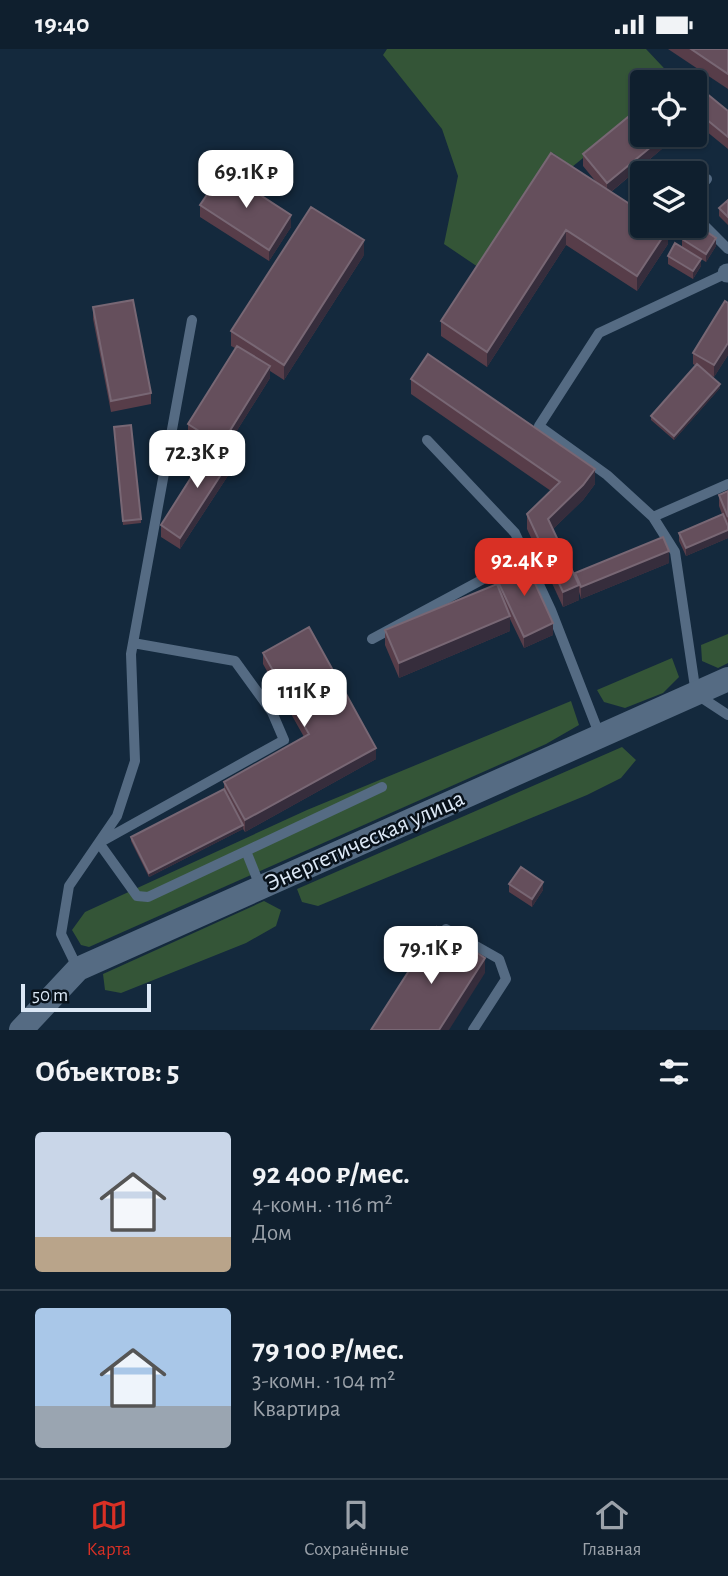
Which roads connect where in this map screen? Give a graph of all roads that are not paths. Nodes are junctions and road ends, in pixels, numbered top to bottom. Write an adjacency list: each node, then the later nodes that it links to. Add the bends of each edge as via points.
1 (707, 228): 2 (lane)
2 (728, 249)
3 (727, 273): 7 (lane, via 599,333 539,426 607,475)
4 (192, 320): 10 (lane)
5 (427, 440): 8 (lane, via 515,533)
6 (728, 484): 7 (lane)
7 (653, 517): 12 (lane, via 675,552)
8 (526, 556): 9 (lane); 14 (lane)
9 (372, 639)
10 (133, 643): 16 (lane, via 135,761 117,816); 16 (lane, via 235,661 272,712 284,740)
11 (728, 679): 12 (street, Энергетическая улица)
12 (696, 694): 13 (lane); 14 (street, Энергетическая улица)
13 (728, 715)
14 (600, 736): 18 (street, Энергетическая улица)
15 (383, 787): 17 (lane)
16 (99, 843): 17 (lane, via 137,896 148,897); 20 (lane, via 69,886 61,934)
17 (246, 851): 18 (lane)
18 (261, 888): 20 (street, Энергетическая улица)
19 (446, 929): 22 (lane, via 499,959 506,979)
20 (78, 969): 21 (street, Энергетическая улица)
21 (21, 1030)
22 (473, 1030)

